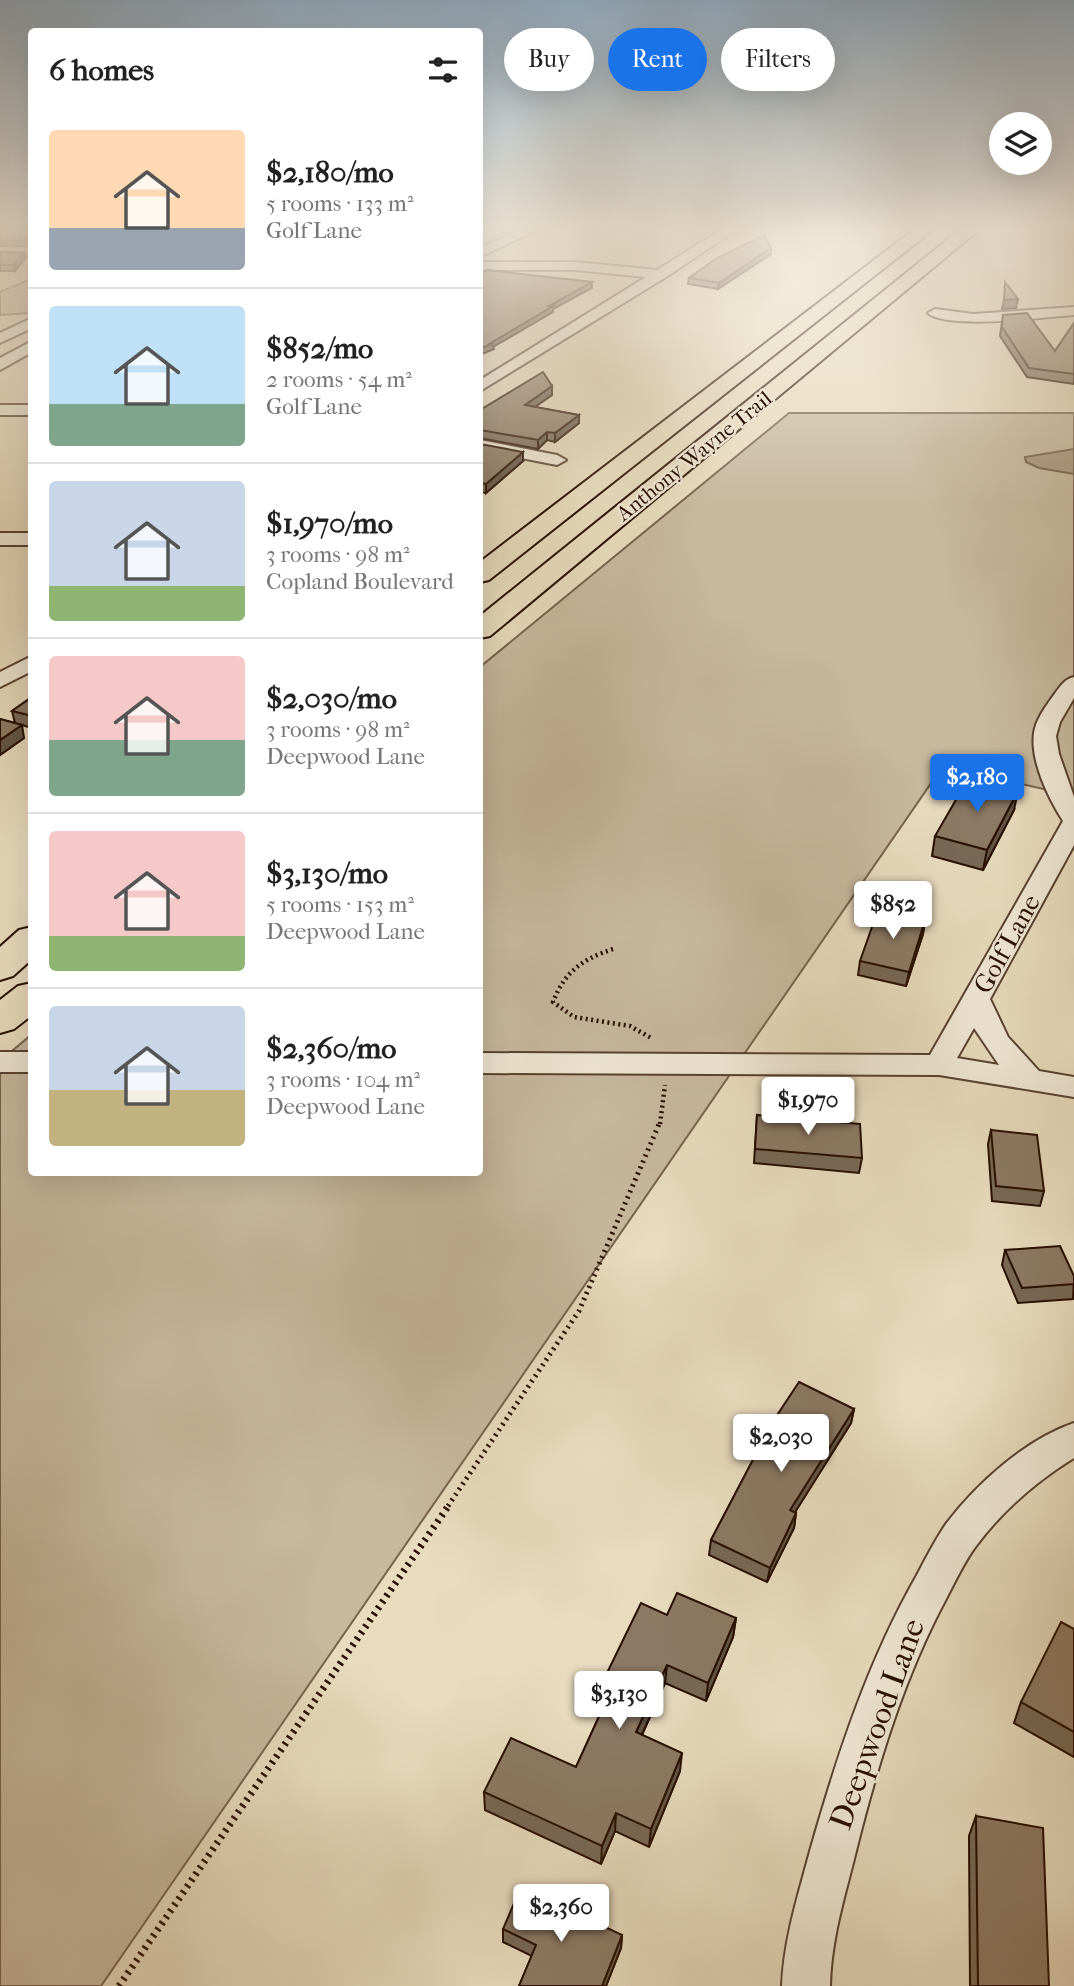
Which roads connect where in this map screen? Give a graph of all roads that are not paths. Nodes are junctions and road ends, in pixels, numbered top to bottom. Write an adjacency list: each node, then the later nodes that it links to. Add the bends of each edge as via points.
1 (586, 321): 10 (street)
2 (807, 321): 17 (highway, Anthony Wayne Trail)
3 (859, 321): 18 (highway, Anthony Wayne Trail)
4 (0, 322): 5 (street)
5 (28, 322)
6 (28, 324): 7 (street)
7 (0, 339)
8 (28, 348): 9 (street)
9 (0, 365)
10 (483, 384)
11 (0, 410): 12 (street)
12 (28, 410)
13 (483, 446): 14 (street)
14 (557, 460)
15 (0, 539): 16 (street)
16 (28, 539)
17 (483, 572)
18 (483, 628)
19 (28, 664): 20 (street)
20 (0, 681)
21 (1074, 682): 22 (street, via 1052,716 1045,737 1065,808)
22 (1074, 822): 28 (street, Golf Lane)
23 (28, 920): 24 (highway)
24 (0, 941)
25 (28, 942): 26 (highway)
26 (0, 968)
27 (28, 998): 29 (highway)
28 (976, 999): 33 (street, Golf Lane); 34 (street, via 996,1045)
29 (0, 1020)
30 (0, 1062): 31 (street)
31 (28, 1062)
32 (483, 1063): 33 (street)
33 (939, 1065): 34 (street)
34 (1030, 1080): 35 (street)
35 (1074, 1087)
36 (1074, 1439): 37 (street, Deepwood Lane, via 1006,1487 964,1530 916,1612 888,1677 841,1821 806,1954)
37 (806, 1986)

